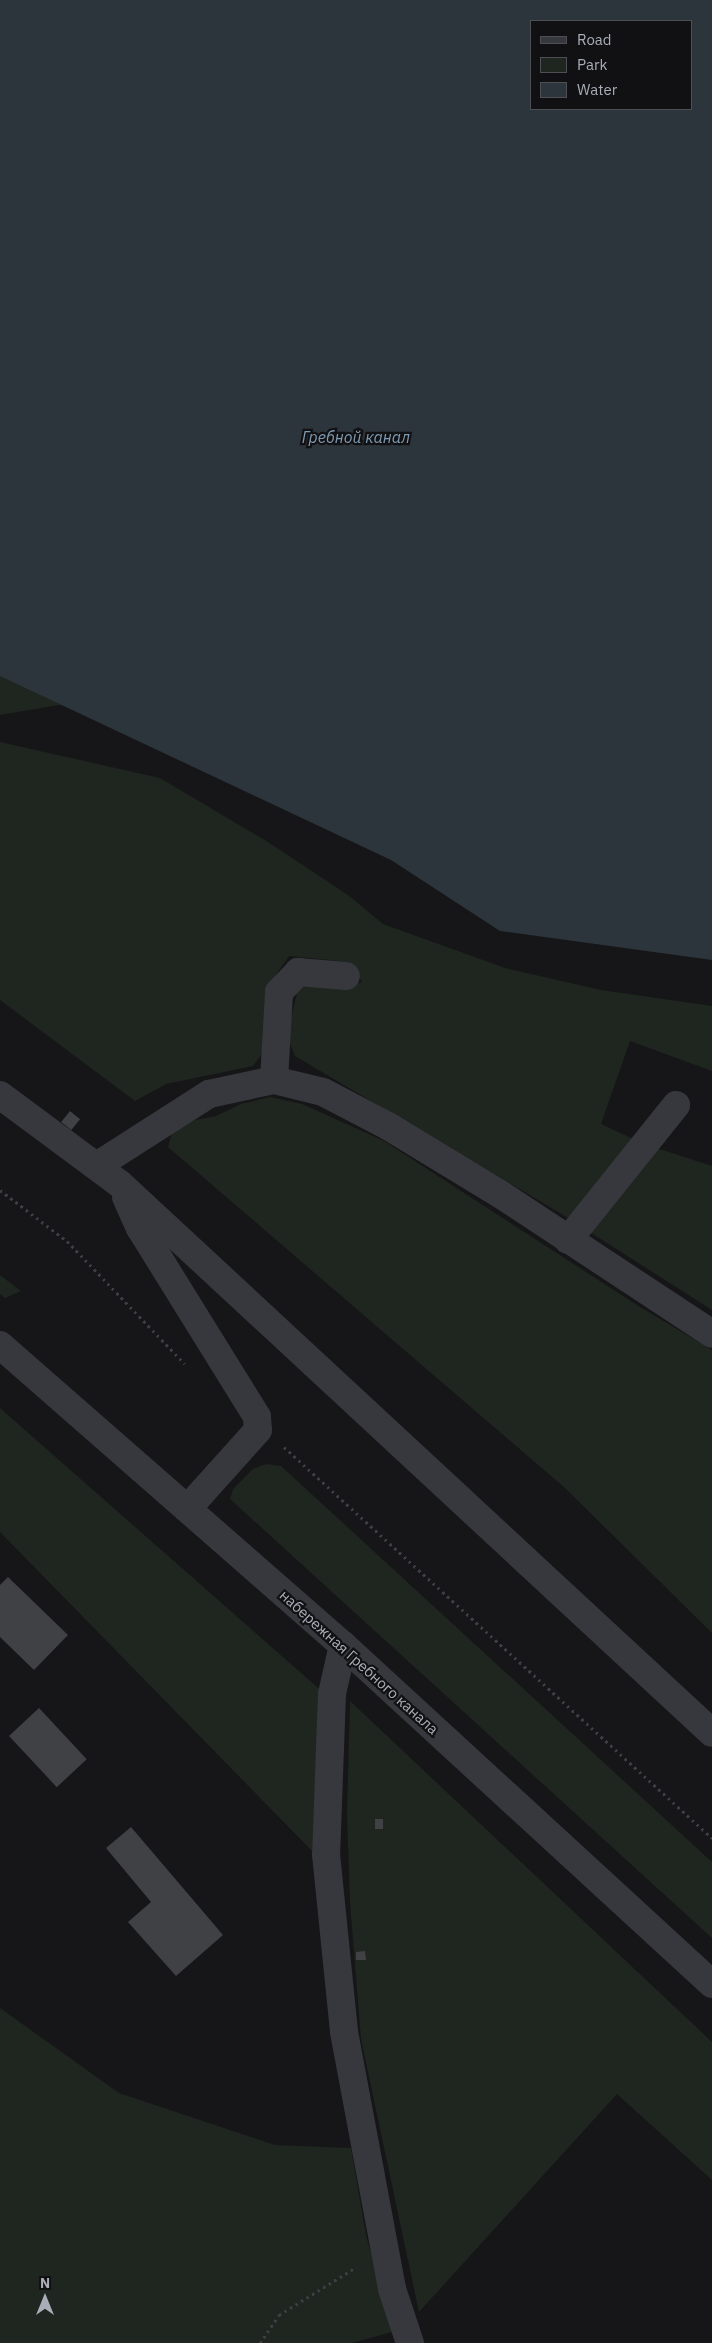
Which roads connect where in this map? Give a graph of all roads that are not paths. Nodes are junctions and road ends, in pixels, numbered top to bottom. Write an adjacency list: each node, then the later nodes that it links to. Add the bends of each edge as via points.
1 (346, 976): 2 (street, via 298,972 279,992)
2 (274, 1080): 7 (street, via 209,1094); 9 (street, via 323,1092 388,1126)
3 (0, 1095): 6 (street)
4 (676, 1105): 9 (street)
5 (0, 1116): 6 (street)
6 (44, 1127): 7 (street)
7 (98, 1165): 8 (street)
8 (120, 1184): 12 (street, via 140,1228 257,1417 258,1430); 14 (street)
9 (568, 1240): 10 (street)
10 (712, 1334)
11 (0, 1346): 12 (street, набережная Гребного канала)
12 (187, 1510): 13 (street, набережная Гребного канала)
13 (342, 1645): 15 (street, набережная Гребного канала); 16 (street, via 332,1694 326,1854 344,2032 392,2289)
14 (712, 1733)
15 (712, 1984)
16 (410, 2343)

